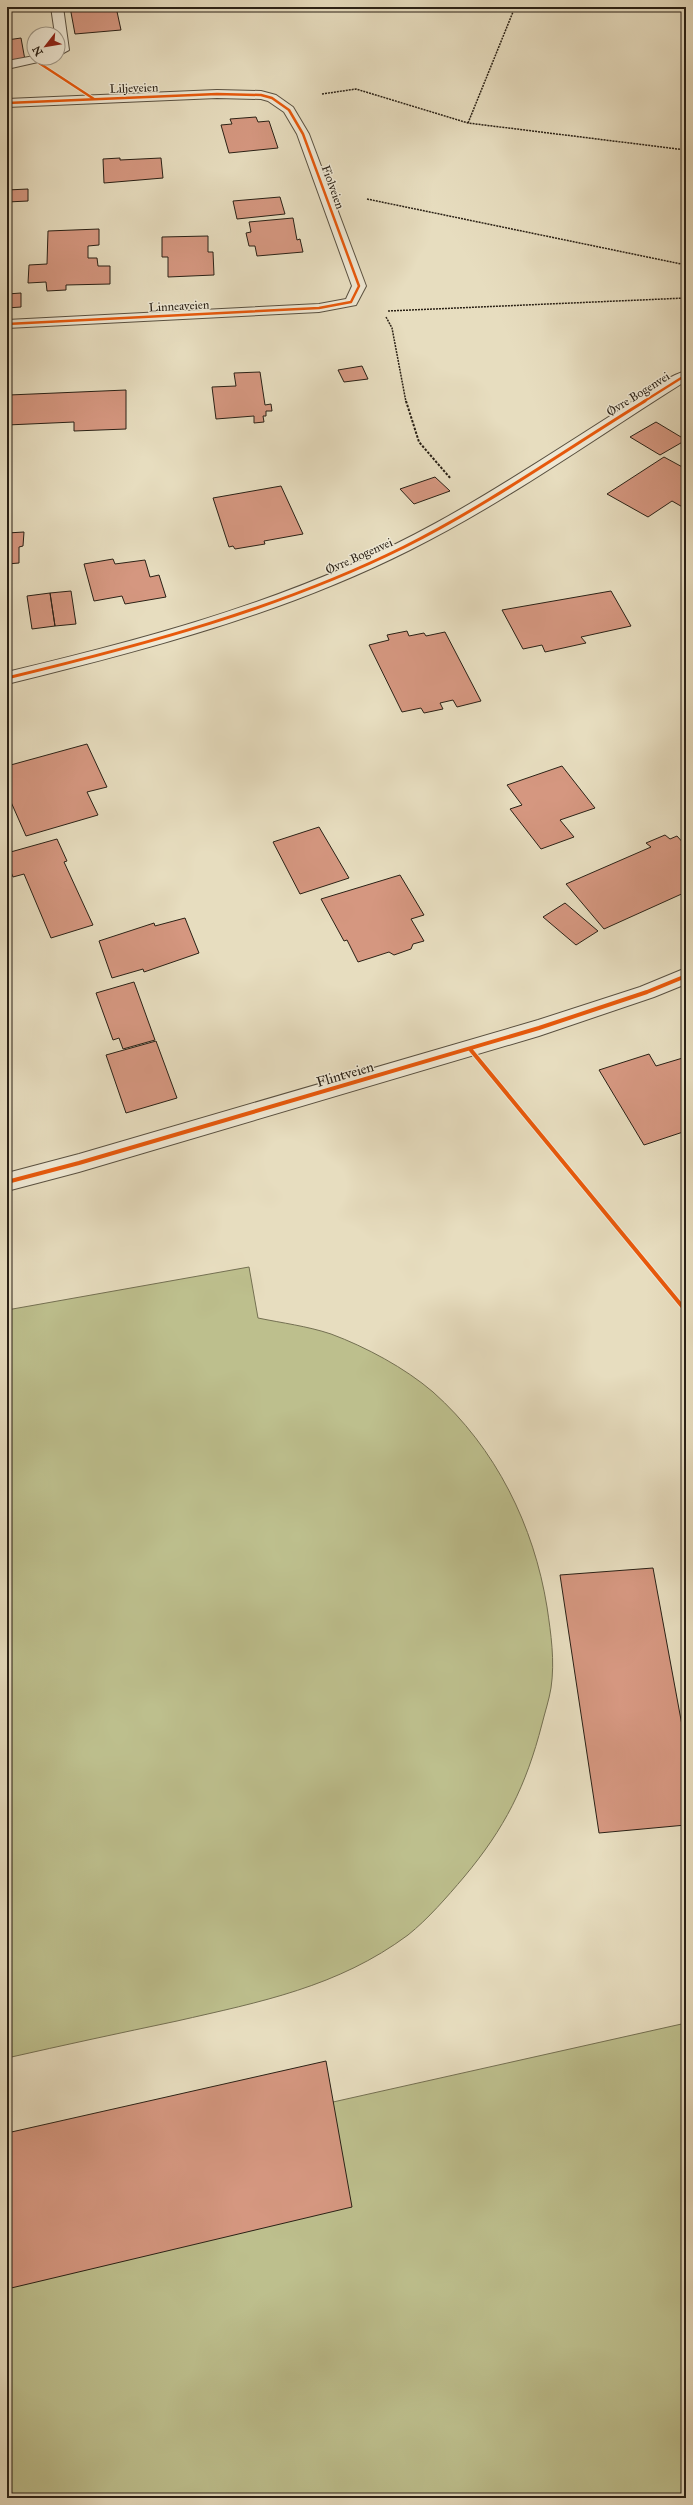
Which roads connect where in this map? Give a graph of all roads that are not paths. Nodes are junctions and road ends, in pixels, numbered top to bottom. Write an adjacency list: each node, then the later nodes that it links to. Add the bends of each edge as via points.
1 (19, 7): 3 (street)
2 (57, 7): 4 (street)
3 (7, 8)
4 (60, 26)
5 (26, 61): 6 (street)
6 (7, 64)
7 (261, 95): 8 (street, Liljeveien, via 217,94); 9 (street, Fiolveien, via 289,110 303,134 359,286)
8 (7, 103)
9 (351, 302): 10 (street, Linneaveien, via 319,308)
10 (7, 324)
11 (686, 375): 12 (street, Øvre Bogenvei, via 477,506 359,568 252,611 115,653)
12 (7, 678)
13 (686, 976): 14 (street, Flintveien, via 647,992 539,1028)
14 (7, 1182)

